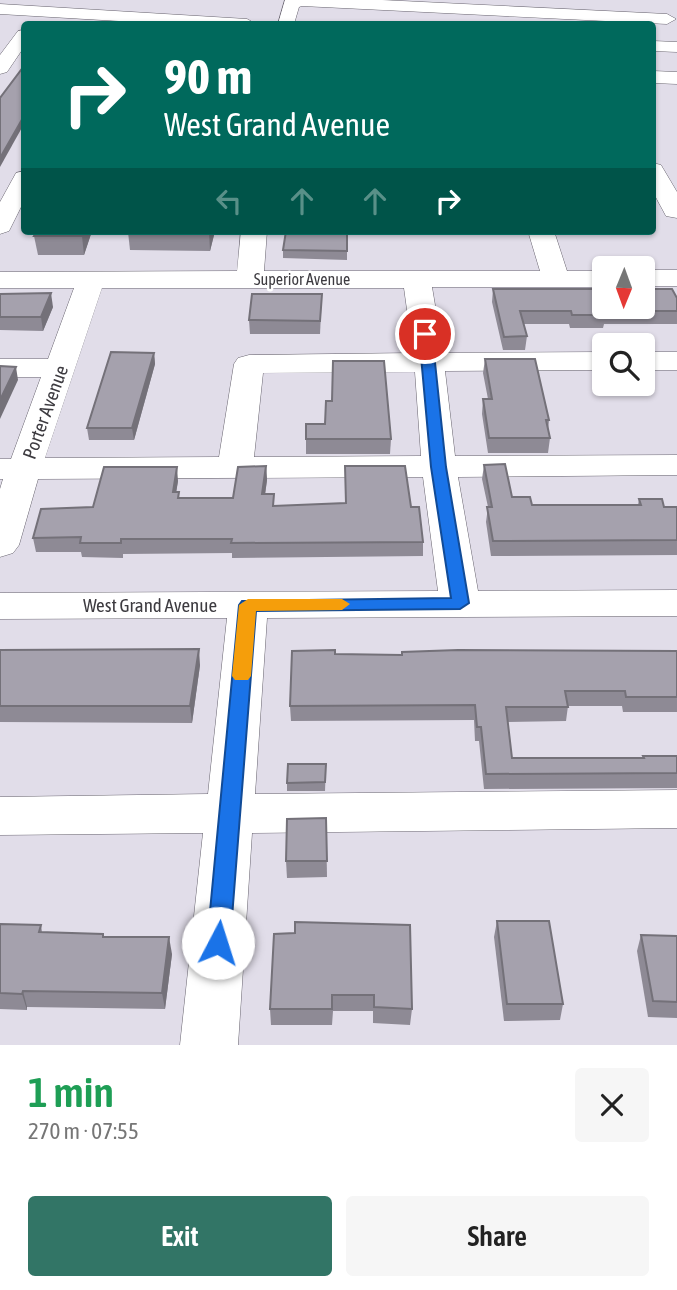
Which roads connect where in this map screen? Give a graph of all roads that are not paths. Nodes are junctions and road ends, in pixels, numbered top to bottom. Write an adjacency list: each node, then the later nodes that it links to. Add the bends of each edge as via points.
1 (102, 0): 5 (street)
2 (652, 0): 11 (street)
3 (0, 9): 6 (street)
4 (470, 11): 9 (street, via 301,1 291,4); 10 (street)
5 (88, 14): 6 (street); 7 (street)
6 (37, 18)
7 (109, 20): 8 (street)
8 (144, 21)
9 (287, 21)
10 (605, 21)
11 (672, 26)
12 (21, 39): 15 (street)
13 (656, 46): 14 (street)
14 (677, 47)
15 (0, 68)
16 (656, 77): 17 (street)
17 (677, 78)
18 (656, 178): 20 (street)
19 (21, 183): 21 (street)
20 (668, 211)
21 (2, 216)
22 (254, 235): 26 (street)
23 (542, 235): 28 (street)
24 (655, 278): 25 (street)
25 (677, 278)
26 (250, 279): 27 (street, Superior Avenue); 31 (street, Superior Avenue)
27 (417, 279): 28 (street, Superior Avenue); 32 (street)
28 (556, 279): 29 (street, Superior Avenue)
29 (592, 279)
30 (0, 280): 31 (street, Superior Avenue)
31 (91, 280): 37 (street, Porter Avenue)
32 (429, 361): 33 (street); 39 (street); 40 (street, via 249,364)
33 (592, 361)
34 (655, 361): 35 (street)
35 (677, 361)
36 (0, 368): 37 (street)
37 (61, 368): 41 (street, Porter Avenue)
38 (677, 465): 39 (street)
39 (439, 467): 40 (street); 43 (street)
40 (235, 468): 41 (street)
41 (12, 469): 42 (street, Porter Avenue)
42 (0, 545)
43 (460, 603): 44 (street, West Grand Avenue); 45 (street, West Grand Avenue)
44 (677, 603)
45 (248, 605): 46 (street, West Grand Avenue); 48 (street)
46 (0, 606)
47 (677, 809): 48 (street)
48 (229, 815): 49 (street); 50 (street)
49 (0, 816)
50 (209, 1045)

